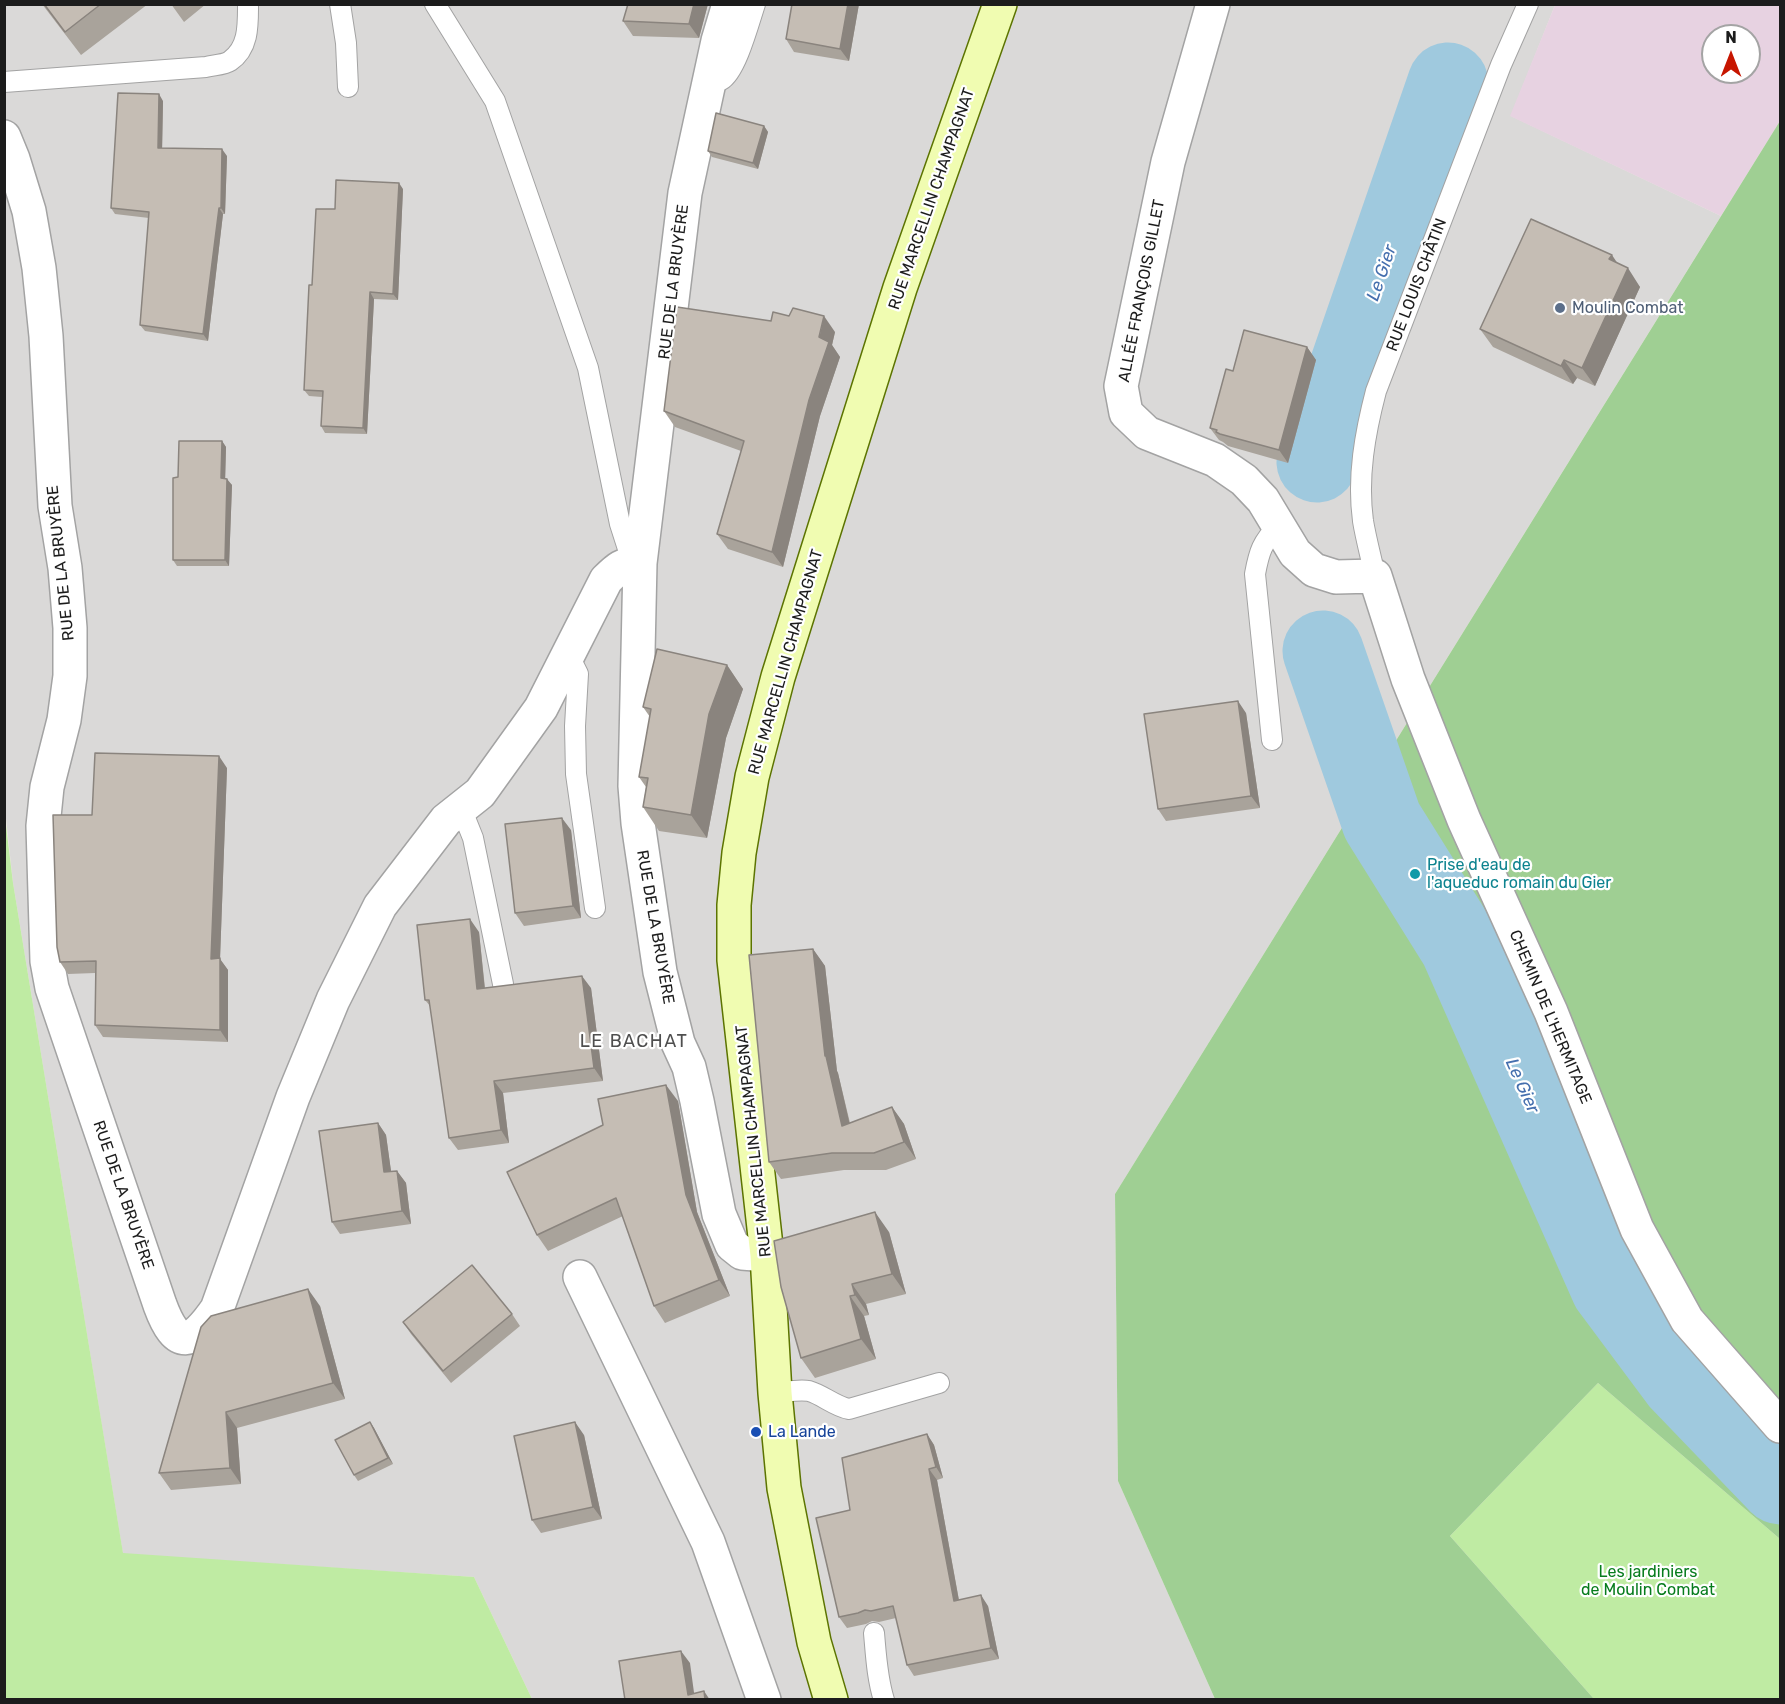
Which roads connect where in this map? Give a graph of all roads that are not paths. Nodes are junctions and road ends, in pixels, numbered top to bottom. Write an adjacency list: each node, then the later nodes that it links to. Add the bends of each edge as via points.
1 (248, 4): 10 (lane, via 244,46 229,62)
2 (340, 4): 11 (lane)
3 (435, 4): 14 (lane, via 495,101 588,368 620,524 629,552)
4 (729, 4): 9 (street, RUE DE LA BRUYÈRE)
5 (755, 4): 9 (lane, via 727,77)
6 (1000, 4): 21 (main road, RUE MARCELLIN CHAMPAGNAT, via 900,288 778,677 752,777 739,854 734,960)
7 (1213, 4): 13 (street, ALLÉE FRANÇOIS GILLET, via 1168,162 1121,386 1126,413 1147,433 1215,460 1244,480)
8 (1528, 4): 15 (lane, RUE LOUIS CHÂTIN, via 1376,391 1366,431 1362,472 1363,519)
9 (709, 78): 14 (street, RUE DE LA BRUYÈRE, via 685,193)
10 (4, 82)
11 (348, 87)
12 (4, 136): 18 (street, RUE DE LA BRUYÈRE, via 29,211 39,268 55,506 70,628 64,720 47,787 43,826 47,961 52,987 165,1321 175,1335 194,1337 217,1309 293,1097 333,1000 380,906 446,820)
13 (1279, 525): 15 (street, ALLÉE FRANÇOIS GILLET, via 1295,553 1314,570 1335,577); 17 (lane, via 1259,553 1255,574)
14 (640, 563): 16 (street, RUE DE LA BRUYÈRE, via 617,568 606,580); 21 (street, RUE DE LA BRUYÈRE, via 635,786 660,972 698,1101 725,1231 732,1245 742,1253)
15 (1375, 576): 25 (street, CHEMIN DE L'HERMITAGE, via 1412,690 1464,820 1551,1012 1636,1229 1687,1320)
16 (566, 661): 18 (street, RUE DE LA BRUYÈRE, via 541,708 480,792); 19 (lane, via 578,674 576,774)
17 (1272, 740)
18 (461, 808): 20 (lane, via 473,838)
19 (595, 908)
20 (503, 984)
21 (767, 1255): 24 (main road, RUE MARCELLIN CHAMPAGNAT)
22 (580, 1277): 27 (street, via 708,1542)
23 (939, 1383): 24 (lane, via 849,1409 804,1390)
24 (775, 1393): 28 (main road, RUE MARCELLIN CHAMPAGNAT, via 784,1488 814,1642)
25 (1780, 1426)
26 (874, 1633): 29 (lane)
27 (764, 1700)
28 (831, 1700)
29 (884, 1700)

